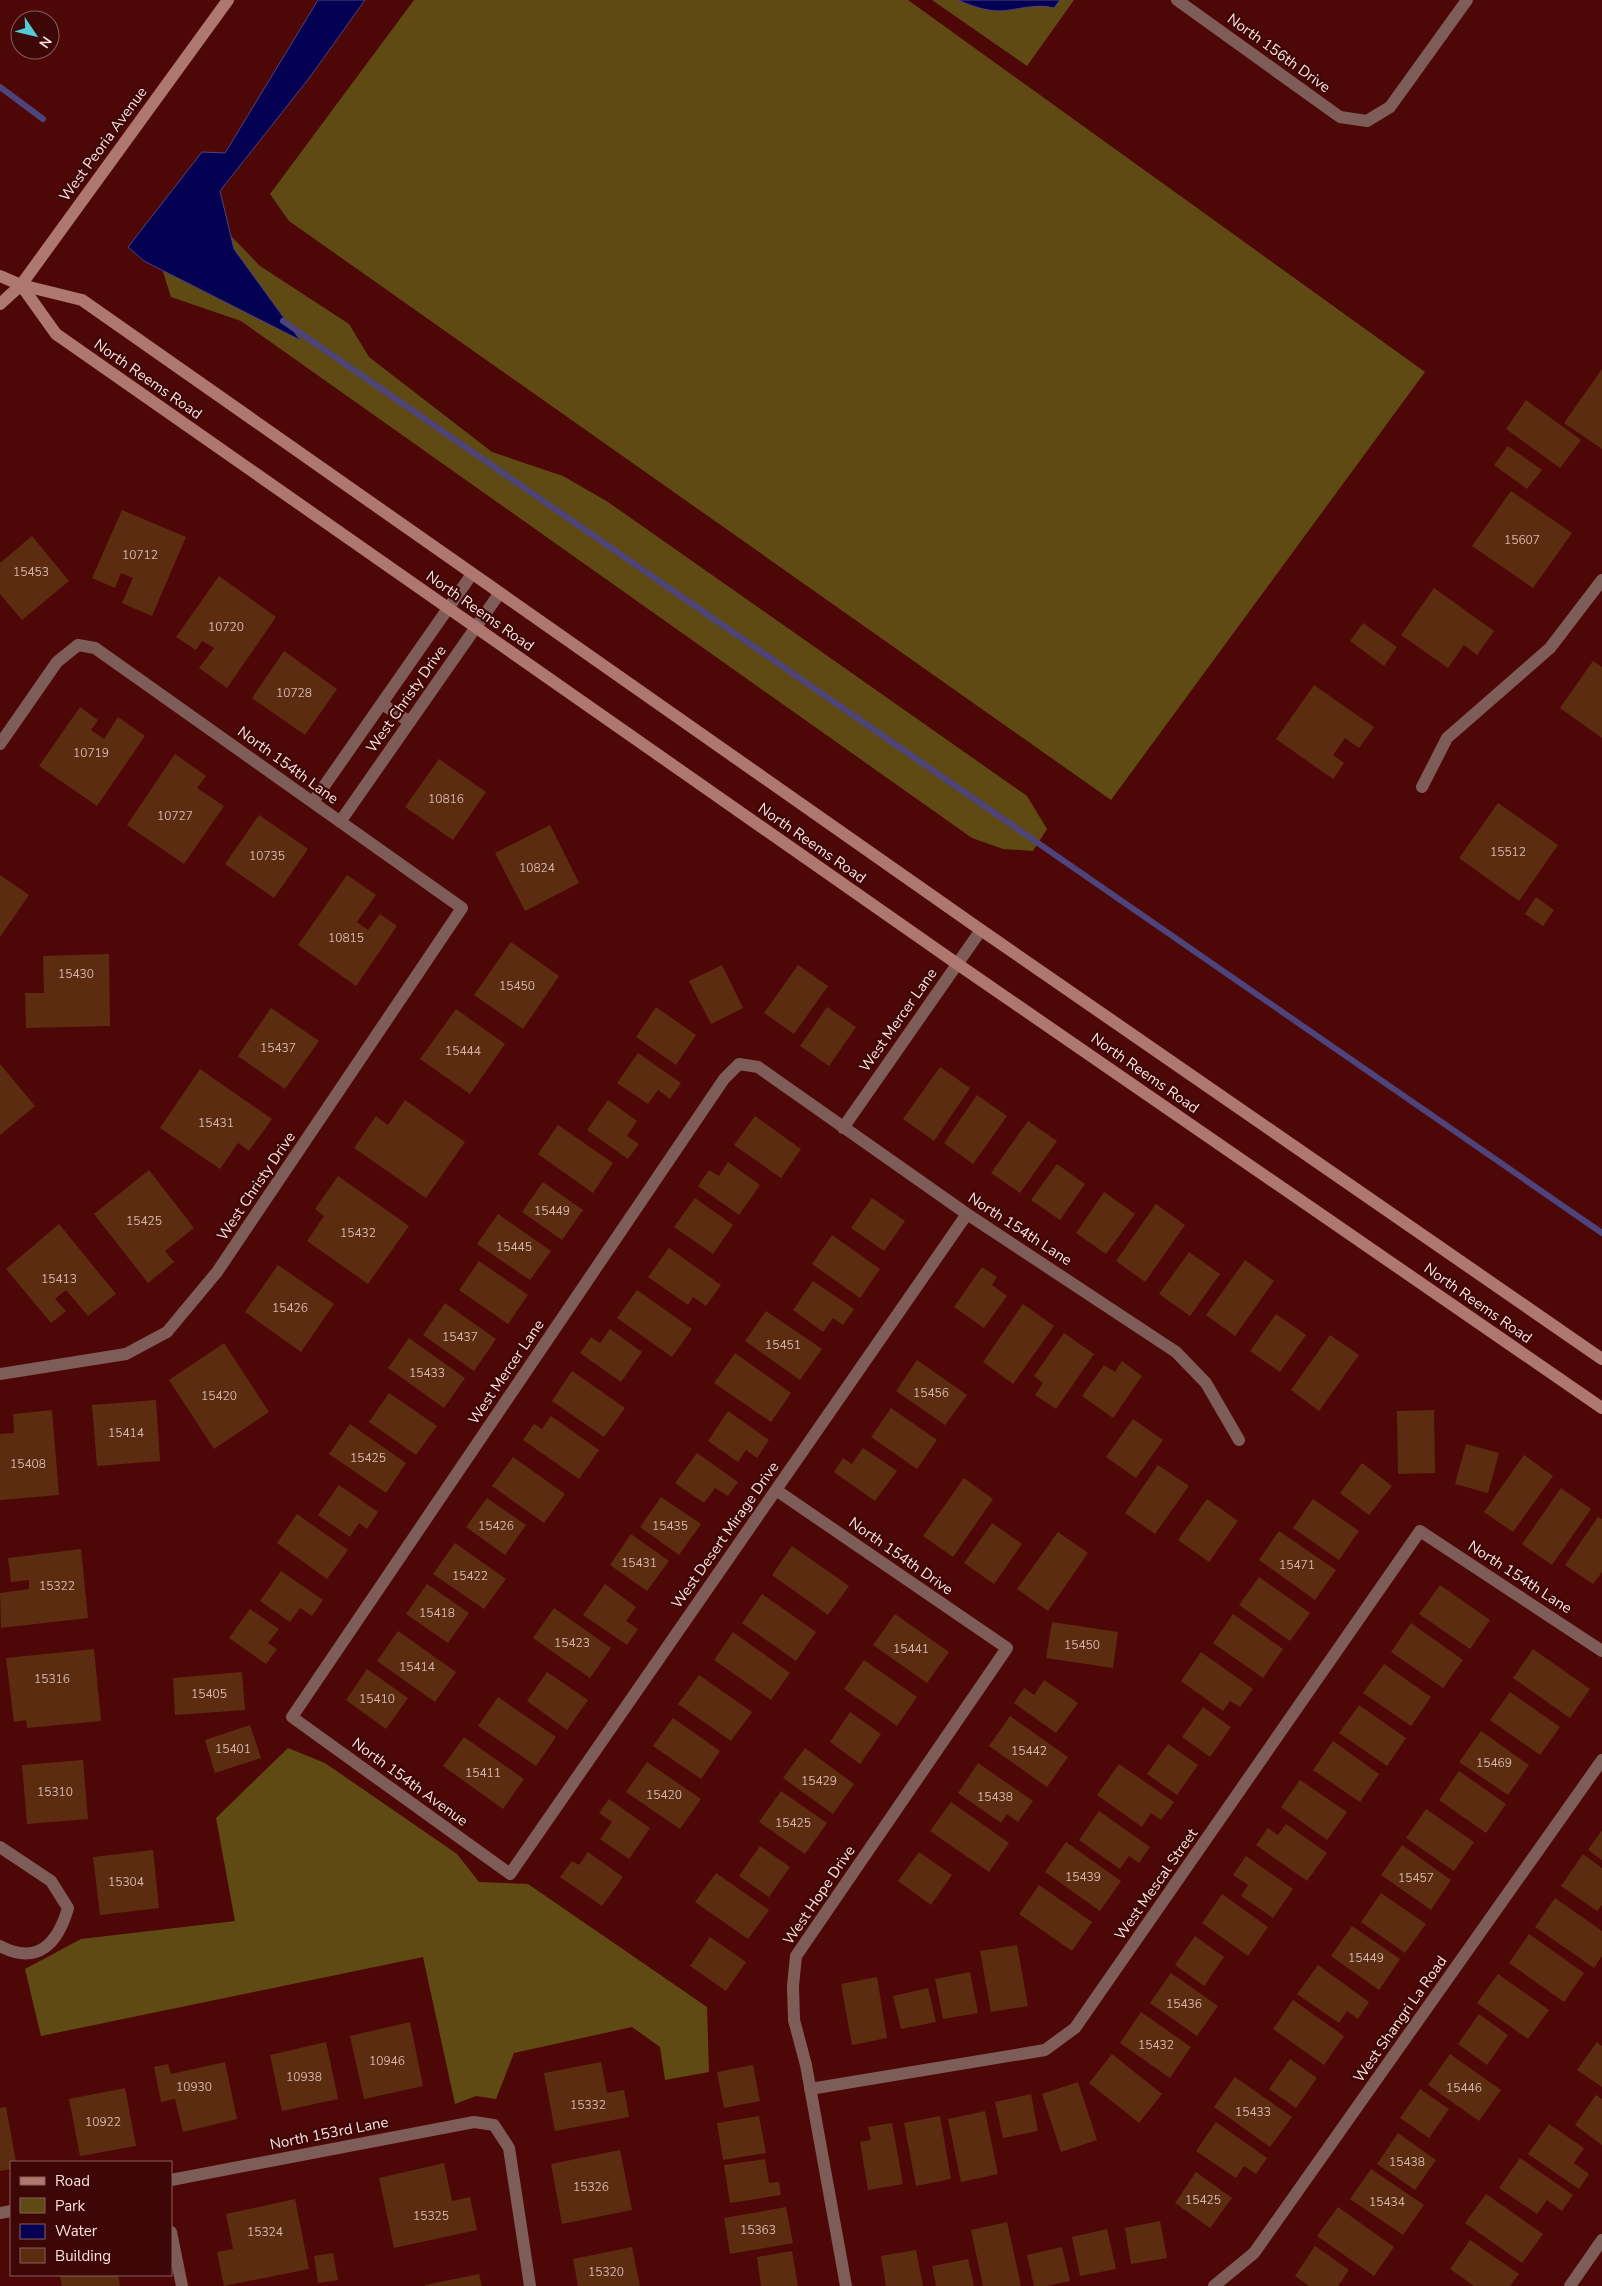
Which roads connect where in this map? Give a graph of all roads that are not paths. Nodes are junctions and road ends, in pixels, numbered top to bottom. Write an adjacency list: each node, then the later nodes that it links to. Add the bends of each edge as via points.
1 (228, 0): 5 (main road, West Peoria Avenue)
2 (1177, 0): 3 (street, North 156th Drive, via 1340,117 1367,121 1390,107)
3 (1466, 0)
4 (0, 276): 5 (main road, North Reems Road)
5 (21, 285): 6 (main road, West Peoria Avenue); 7 (main road, North Reems Road, via 82,300); 10 (main road, North Reems Road, via 56,334)
6 (0, 304)
7 (472, 574): 9 (main road, North Reems Road); 10 (street, West Christy Drive)
8 (1602, 580): 15 (street, via 1550,648 1447,738)
9 (499, 594): 11 (street, West Christy Drive); 19 (main road, North Reems Road)
10 (448, 608): 11 (main road, North Reems Road); 12 (street, West Christy Drive)
11 (476, 628): 13 (street, West Christy Drive); 20 (main road, North Reems Road)
12 (382, 704): 13 (street); 16 (street, West Christy Drive)
13 (410, 722): 17 (street, West Christy Drive)
14 (0, 744): 16 (street, North 154th Lane, via 57,662 78,645 95,648)
15 (1422, 787)
16 (314, 802): 17 (street, North 154th Lane)
17 (340, 822): 18 (street, North 154th Lane)
18 (462, 908): 25 (street, West Christy Drive, via 217,1272 167,1332 126,1354)
19 (981, 930): 20 (street, West Mercer Lane); 24 (main road, North Reems Road)
20 (956, 963): 22 (street, West Mercer Lane); 26 (main road, North Reems Road)
21 (758, 1067): 22 (street, North 154th Lane); 32 (street, West Mercer Lane, via 739,1064 724,1079)
22 (843, 1128): 23 (street, North 154th Lane)
23 (967, 1214): 27 (street, North 154th Lane, via 1176,1352 1206,1383); 28 (street, West Desert Mirage Drive)
24 (1602, 1359)
25 (0, 1374)
26 (1602, 1408)
27 (1239, 1440)
28 (776, 1490): 30 (street, North 154th Drive); 35 (street, West Desert Mirage Drive)
29 (1420, 1531): 31 (street, North 154th Lane); 37 (street, West Mescal Street, via 1075,2028 1045,2050)
30 (1007, 1648): 37 (street, West Hope Drive, via 796,1956 794,2020)
31 (1602, 1651)
32 (292, 1717): 35 (street, North 154th Avenue)
33 (1602, 1760): 44 (street, West Shangri La Road, via 1254,2253)
34 (0, 1848): 36 (street, via 51,1881 68,1908 62,1930 34,1954 12,1952)
35 (510, 1874)
36 (0, 1946)
37 (810, 2089): 43 (street, West Hope Drive)
38 (172, 2180): 42 (street, North 153rd Lane, via 474,2122 494,2125 509,2148)
39 (172, 2237): 41 (street)
40 (1602, 2240): 45 (street)
41 (182, 2286)
42 (530, 2286)
43 (846, 2286)
44 (1214, 2286)
45 (1570, 2286)

